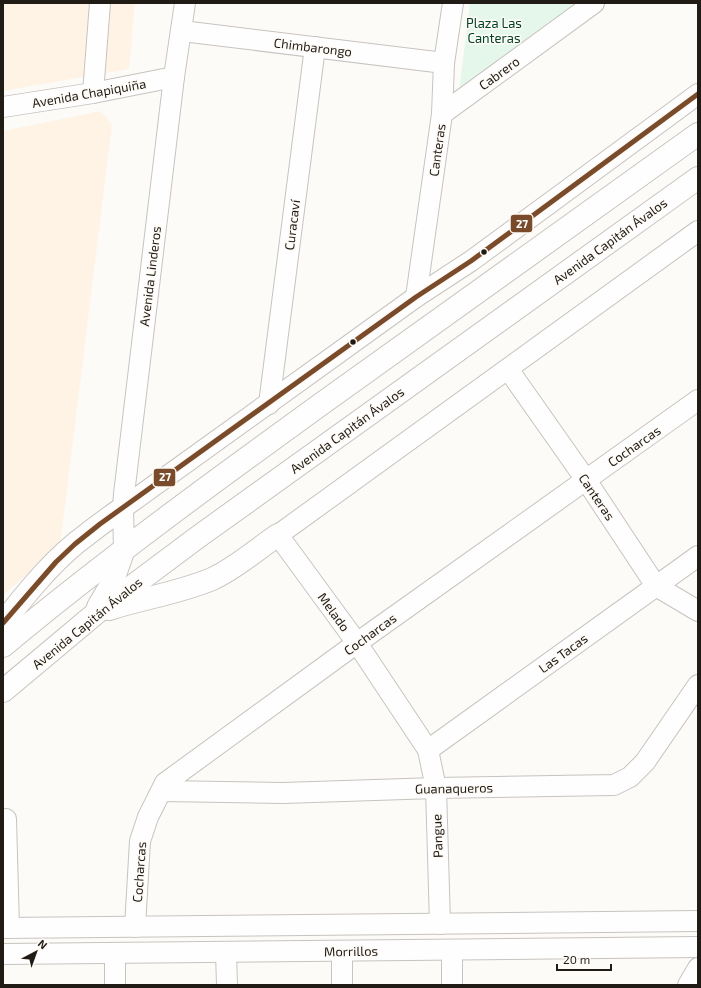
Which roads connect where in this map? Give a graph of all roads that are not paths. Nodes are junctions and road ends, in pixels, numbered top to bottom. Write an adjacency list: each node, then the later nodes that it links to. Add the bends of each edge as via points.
1 (100, 3): 9 (street)
2 (185, 3): 5 (street, Avenida Linderos)
3 (453, 3): 7 (street, Canteras)
4 (594, 3): 12 (street, Cabrero)
5 (182, 31): 6 (street, Chimbarongo); 8 (street, Avenida Linderos)
6 (314, 47): 7 (street, Chimbarongo); 19 (street, Curacaví)
7 (444, 63): 12 (street, Canteras)
8 (174, 77): 9 (street, Avenida Chapiquiña); 21 (street, Avenida Linderos)
9 (93, 93): 11 (street, Avenida Chapiquiña)
10 (698, 94): 16 (street, via 471,261)
11 (3, 107)
12 (442, 114): 16 (street, Canteras)
13 (698, 134): 23 (highway, via 480,289)
14 (698, 178): 27 (highway, Avenida Capitán Ávalos, via 198,537)
15 (698, 231): 17 (street)
16 (416, 298): 19 (street)
17 (508, 369): 20 (street, Canteras); 22 (street)
18 (698, 400): 20 (street, Cocharcas)
19 (269, 404): 21 (street)
20 (586, 480): 25 (street, Canteras); 29 (street, Cocharcas)
21 (123, 508): 23 (street, Avenida Linderos); 28 (highway, via 75,544 56,562)
22 (278, 534): 27 (highway, via 213,579); 29 (street, Melado)
23 (124, 549): 27 (highway, via 112,583); 30 (highway)
24 (698, 556): 25 (street, Las Tacas)
25 (656, 586): 26 (street, Canteras); 33 (street, Las Tacas)
26 (698, 610)
27 (95, 614): 32 (highway, Avenida Capitán Ávalos)
28 (3, 623)
29 (357, 643): 33 (street, Melado); 35 (street, Cocharcas, via 165,783)
30 (3, 646)
31 (698, 685): 34 (street, Guanaqueros, via 645,762 630,777 614,785)
32 (3, 691)
33 (428, 750): 34 (street, Pangue)
34 (436, 788): 35 (street, Guanaqueros, via 283,793); 38 (street, Pangue)
35 (162, 790): 39 (street, Cocharcas, via 140,841)
36 (6, 819): 40 (street)
37 (698, 921): 38 (street, Morrillos)
38 (440, 924): 39 (street, Morrillos)
39 (135, 927): 40 (street, Morrillos)
40 (6, 928)
41 (698, 947): 42 (street, Morrillos)
42 (452, 950): 43 (street, Morrillos); 51 (street)
43 (342, 951): 44 (street, Morrillos); 50 (street)
44 (226, 952): 45 (street, Morrillos); 49 (street)
45 (115, 953): 46 (street, Morrillos); 48 (street)
46 (3, 954)
47 (698, 968): 52 (street)
48 (115, 985)
49 (227, 985)
50 (342, 985)
51 (452, 985)
52 (688, 985)

